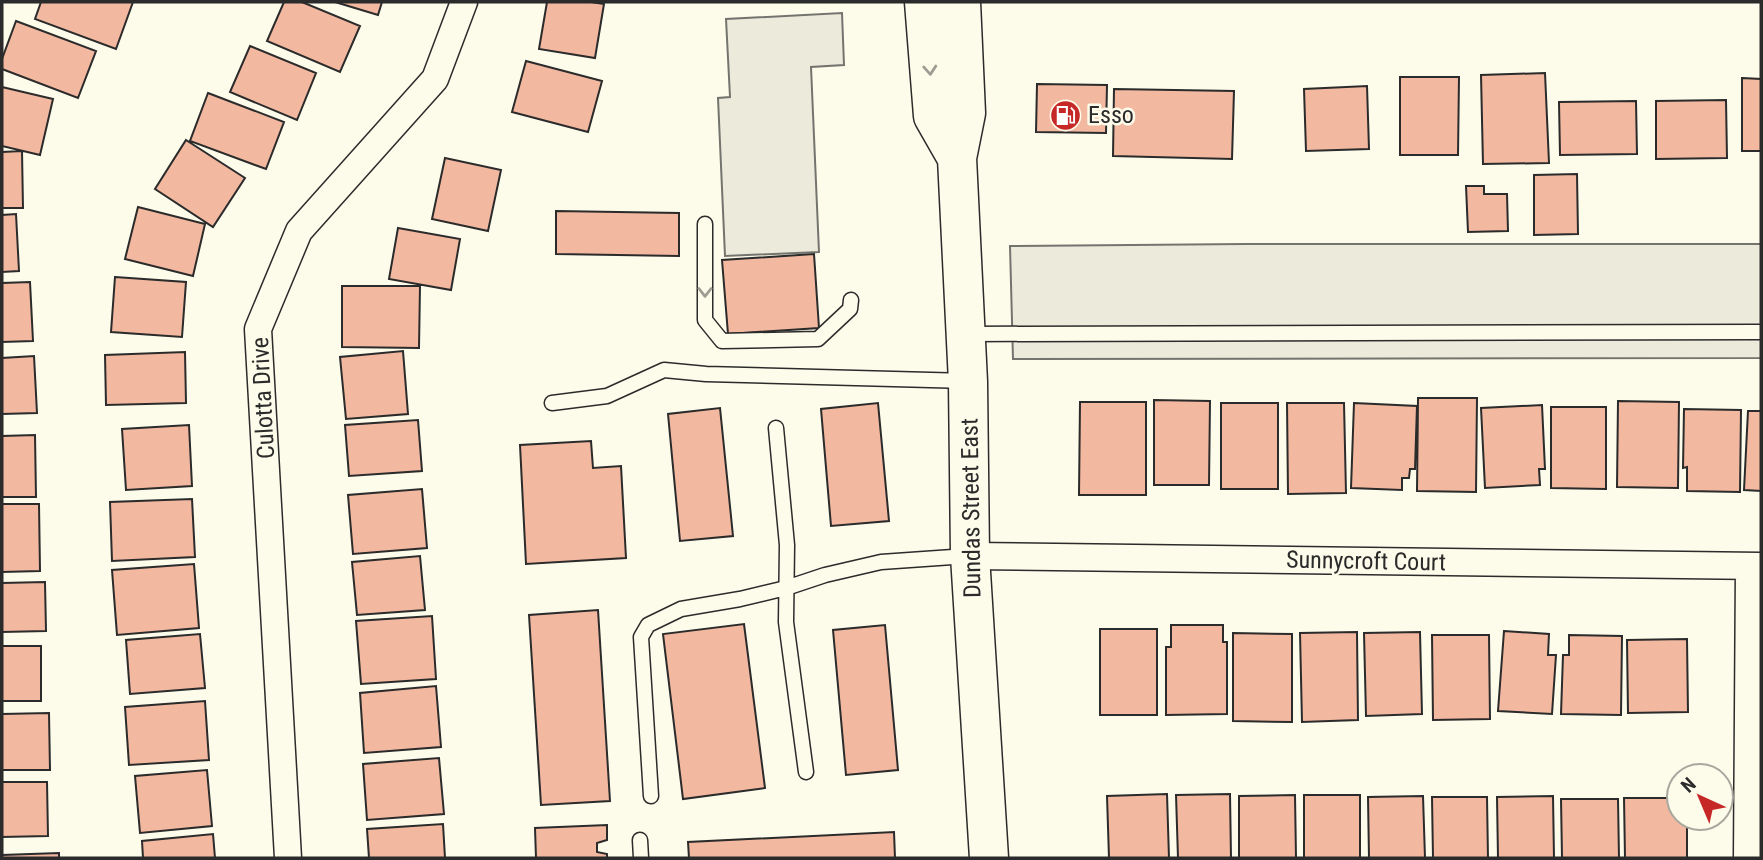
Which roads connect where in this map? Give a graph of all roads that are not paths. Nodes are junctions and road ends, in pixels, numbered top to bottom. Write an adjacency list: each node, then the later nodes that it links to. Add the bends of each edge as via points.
1 (464, 2): 18 (street, Culotta Drive, via 435,79 299,231 258,329)
2 (924, 2): 4 (main road, Dundas Street East, one-way to 4, via 933,116)
3 (961, 2): 4 (main road, Dundas Street East, via 967,113)
4 (957, 158): 8 (main road, Dundas Street East)
5 (705, 224): 6 (lane, one-way to 6, via 705,320 722,341 818,339 850,309)
6 (851, 299)
7 (1761, 332): 8 (lane)
8 (966, 334): 9 (main road, Dundas Street East)
9 (968, 382): 10 (lane, via 664,370 607,396); 12 (main road, Dundas Street East)
10 (552, 403)
11 (776, 428): 14 (lane, via 787,545)
12 (970, 556): 13 (street, Sunnycroft Court); 14 (lane, via 881,562); 20 (main road, Dundas Street East)
13 (1755, 566): 21 (street)
14 (786, 588): 15 (lane, via 786,622); 16 (lane, via 681,608 648,625 641,637)
15 (806, 772)
16 (651, 796)
17 (640, 840): 19 (lane)
18 (288, 858)
19 (641, 858)
20 (989, 858)
21 (1747, 858)

